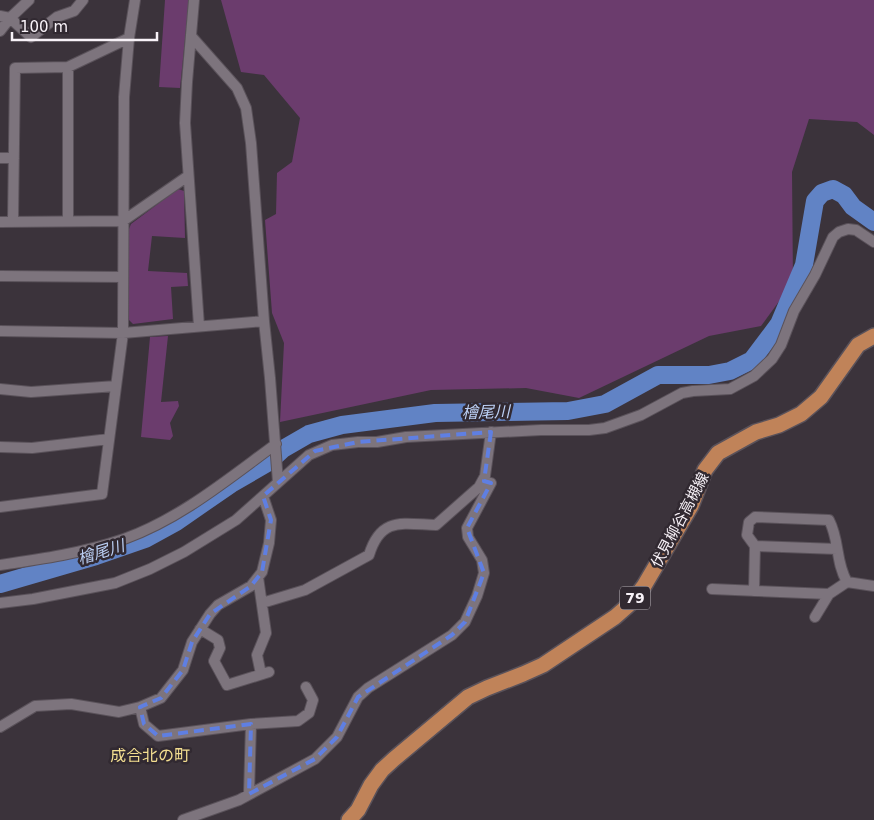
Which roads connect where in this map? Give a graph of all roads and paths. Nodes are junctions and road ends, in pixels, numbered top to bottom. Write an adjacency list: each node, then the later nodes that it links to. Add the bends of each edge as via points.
1 (29, 0): 5 (street)
2 (135, 0): 8 (street)
3 (194, 0): 7 (street)
4 (88, 1): 5 (street, via 74,11 57,16 31,37)
5 (5, 17): 6 (street)
6 (0, 30)
7 (191, 36): 12 (street, via 185,123); 20 (street, via 237,88 246,108)
8 (129, 38): 9 (street); 15 (street, via 124,97)
9 (68, 67): 11 (street, via 14,68); 14 (street)
10 (0, 158): 11 (street)
11 (14, 158): 13 (street)
12 (188, 176): 15 (street); 21 (street)
13 (13, 221): 14 (street); 16 (street)
14 (68, 221): 15 (street)
15 (123, 221): 19 (street)
16 (0, 222)
17 (874, 242): 27 (street, via 856,230 848,229 833,237 794,312 781,346 754,376 730,389 682,393 641,415 604,428)
18 (0, 276): 19 (street)
19 (123, 277): 23 (street)
20 (264, 321): 21 (street); 29 (street)
21 (199, 326): 23 (street)
22 (0, 332): 23 (street)
23 (123, 333): 25 (street)
24 (874, 336): 54 (main road, 伏見柳谷高槻線 / 79, via 858,345 821,397 801,414 756,432 718,453 705,470 687,513 644,586 616,617 543,665 468,697 382,770)
25 (116, 386): 26 (street, via 31,392); 28 (street)
26 (0, 389)
27 (491, 432): 31 (street); 32 (street, via 332,445 309,454)
28 (109, 439): 30 (street, via 32,448); 34 (street, via 102,494)
29 (276, 444): 32 (street); 37 (street, via 171,518 125,539 79,553)
30 (0, 447)
31 (482, 480): 45 (street, via 479,487 436,525 395,524 382,530 373,541 369,555 305,590); 52 (street, via 491,484 467,528 468,537 482,560 484,573 465,622 452,635 358,697 338,737 315,759)
32 (278, 482): 33 (street)
33 (263, 496): 38 (street, via 271,520 269,543); 44 (street, via 236,520 150,570 115,583)
34 (0, 507)
35 (755, 546): 36 (street); 36 (street, via 747,535 749,522 755,517 829,520 835,530); 42 (street)
36 (838, 549): 39 (street, via 841,571)
37 (0, 565)
38 (258, 577): 45 (street); 47 (street, via 251,586 218,605)
39 (847, 582): 40 (street); 43 (street)
40 (874, 586)
41 (712, 589): 42 (street)
42 (754, 591): 43 (street)
43 (829, 594): 46 (street)
44 (0, 603)
45 (262, 603): 47 (street, via 266,633 257,655 265,673 227,685 214,661 220,648 218,640)
46 (815, 617)
47 (200, 629): 49 (street, via 183,670 161,698)
48 (306, 687): 50 (street, via 313,700 308,713 298,721)
49 (140, 707): 50 (street, via 144,724 158,736); 51 (street, via 119,712 71,704 35,706)
50 (251, 724): 52 (street)
51 (0, 727)
52 (249, 794): 53 (street)
53 (182, 820)
54 (349, 820)

